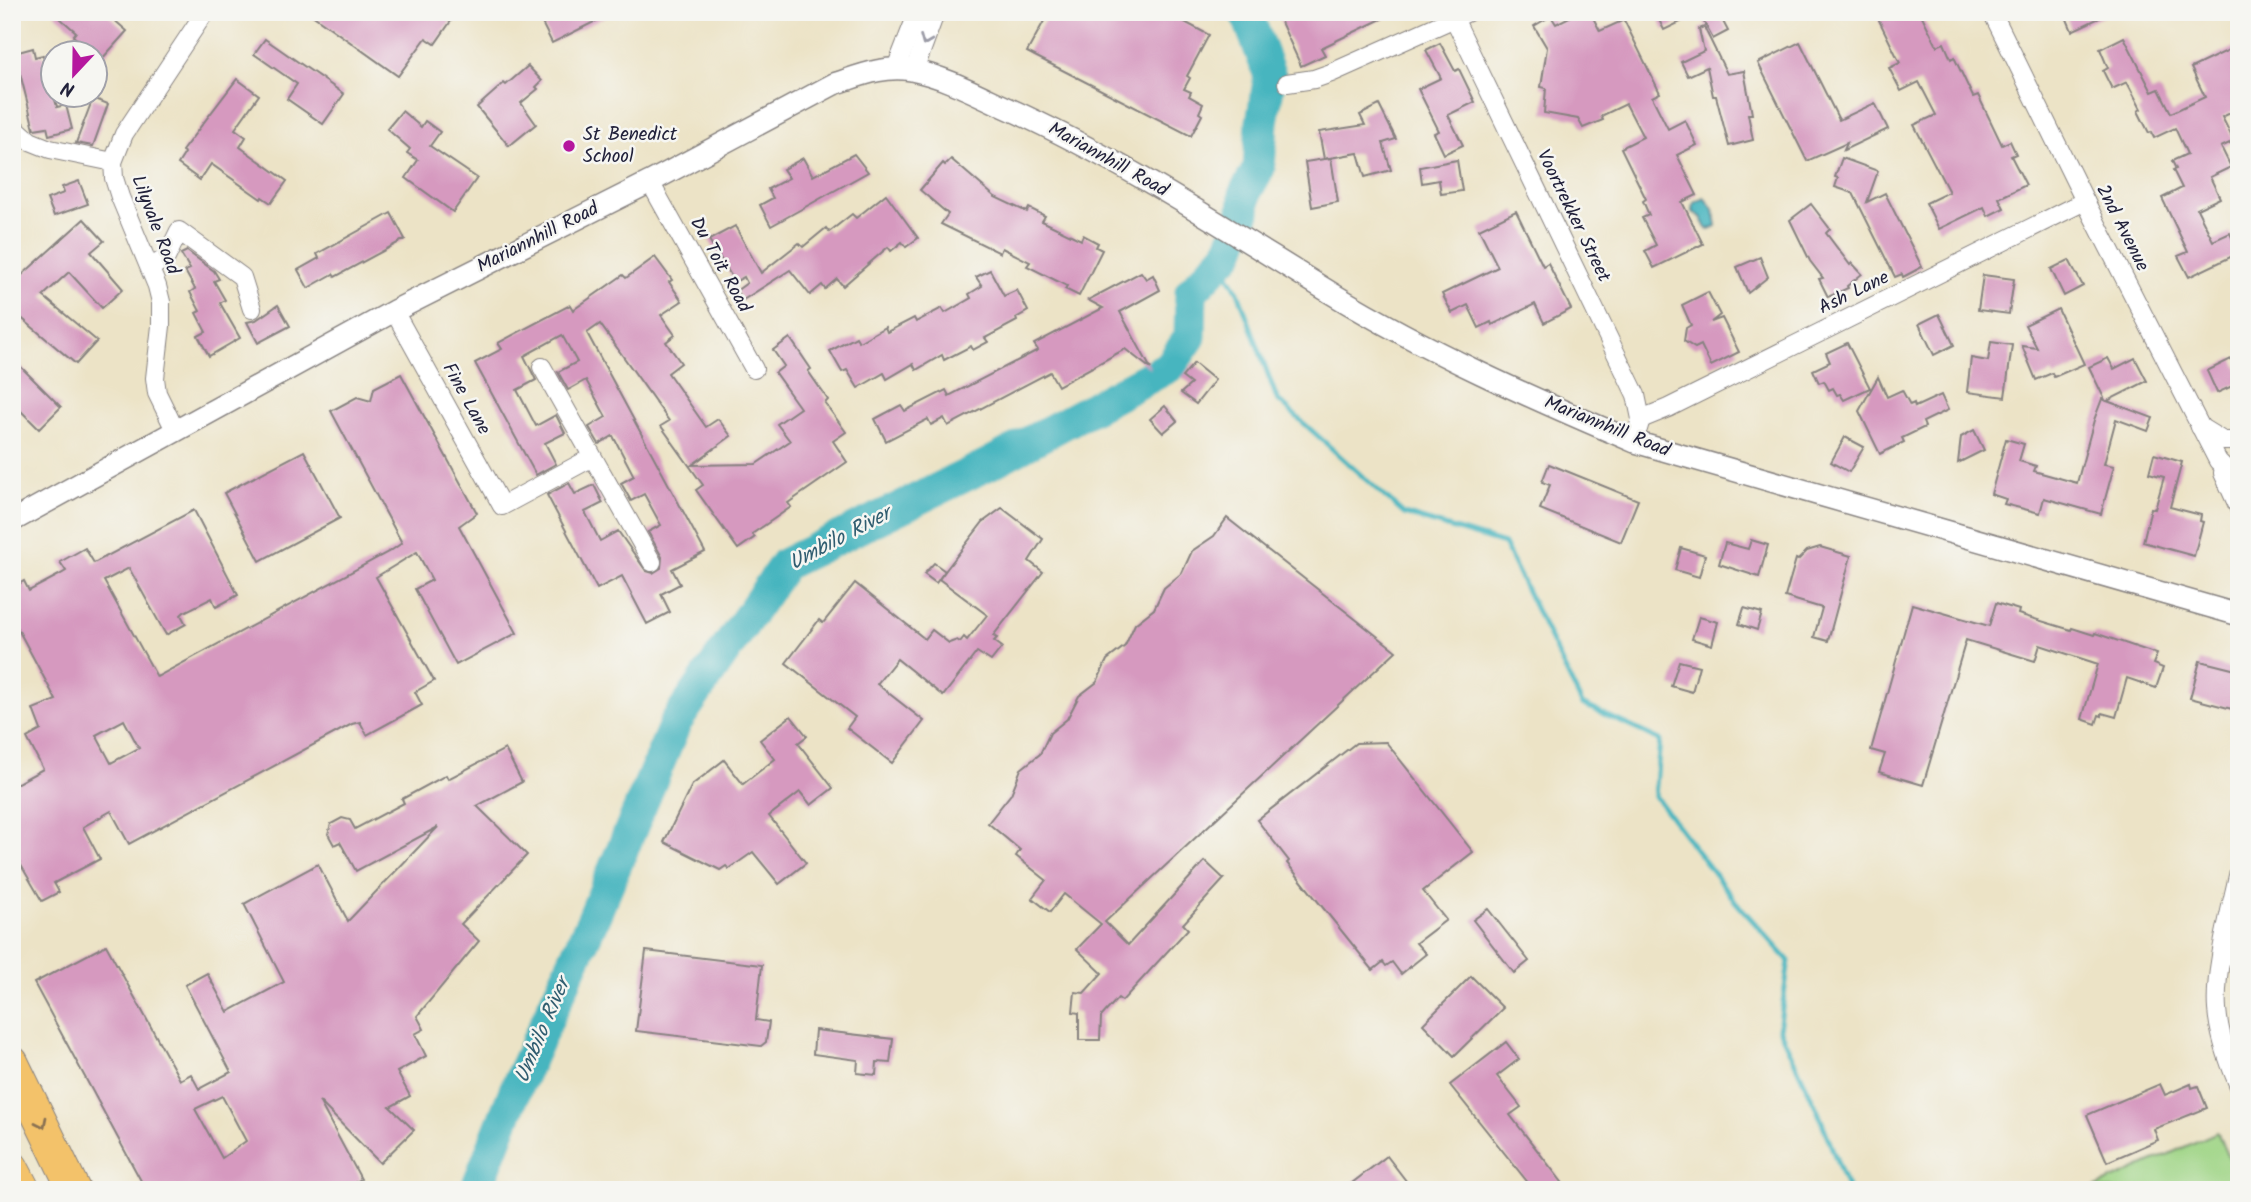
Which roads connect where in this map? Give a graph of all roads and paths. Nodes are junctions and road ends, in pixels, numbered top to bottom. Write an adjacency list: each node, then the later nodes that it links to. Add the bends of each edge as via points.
1 (205, 12): 9 (street, Lilyvale Road, via 124,134)
2 (918, 12): 6 (street)
3 (938, 12): 6 (street, one-way to 6)
4 (1992, 12): 11 (street, 2nd Avenue)
5 (1458, 15): 7 (street, via 1331,73); 17 (street, Voortrekker Street, via 1636,395)
6 (905, 69): 10 (street, Mariannhill Road, via 872,72 834,84 715,157); 21 (street, Mariannhill Road, via 963,88 1037,121 1408,338)
7 (1287, 83)
8 (12, 125): 9 (street, via 30,141 50,149)
9 (113, 162): 12 (street, Lilyvale Road, via 120,197)
10 (650, 182): 14 (street, Mariannhill Road); 16 (street, Du Toit Road)
11 (2085, 201): 17 (street, Ash Lane); 18 (street, 2nd Avenue)
12 (150, 268): 13 (street, via 166,258 179,231 242,277); 19 (street, Lilyvale Road, via 161,302 155,378)
13 (252, 309)
14 (394, 311): 19 (street, Mariannhill Road); 22 (street, Fine Lane, via 502,506)
15 (542, 367): 22 (street)
16 (754, 369)
17 (1641, 419): 21 (street)
18 (2200, 427): 20 (street, via 2223,441); 23 (street, 2nd Avenue)
19 (176, 432): 26 (street, Mariannhill Road)
20 (2239, 441)
21 (1635, 442): 28 (street, Mariannhill Road)
22 (592, 458): 27 (street)
23 (2218, 461): 24 (street, 2nd Avenue); 25 (street, 2nd Avenue)
24 (2239, 482)
25 (2239, 508)
26 (12, 521)
27 (652, 562)
28 (2239, 615)
29 (2239, 871): 31 (street, via 2216,1006 2229,1064)
30 (12, 1062): 34 (highway, one-way to 34)
31 (2239, 1086)
32 (12, 1167): 33 (highway)
33 (24, 1190)
34 (74, 1190)

